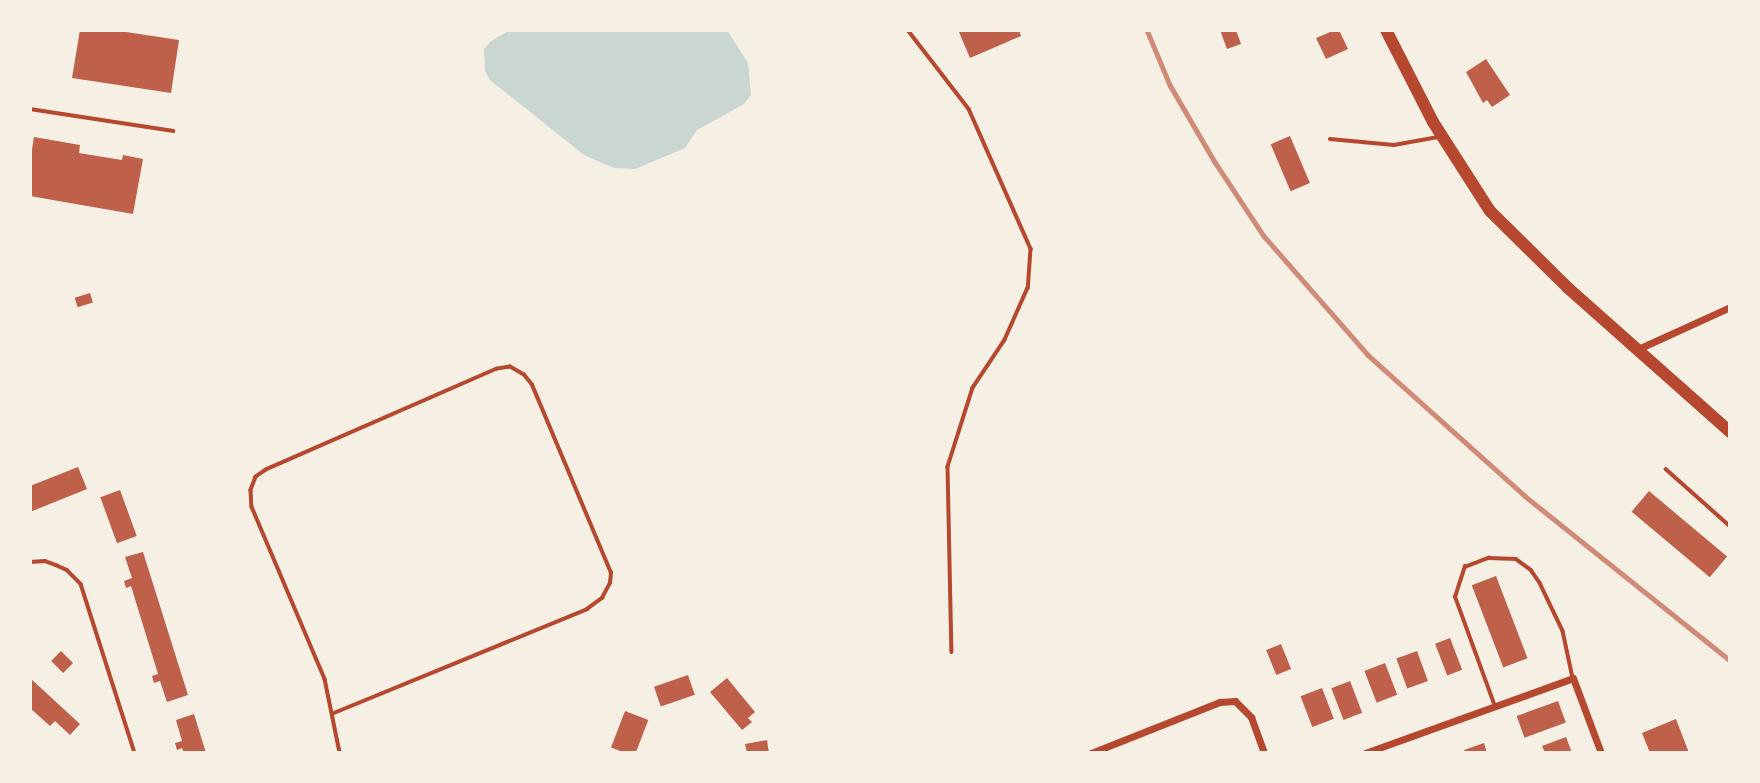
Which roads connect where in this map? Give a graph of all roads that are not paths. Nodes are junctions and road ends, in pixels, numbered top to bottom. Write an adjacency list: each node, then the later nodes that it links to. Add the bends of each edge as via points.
1 (908, 30): 13 (lane, via 969,109 1031,249 1028,288 1005,340 973,388 948,467)
2 (1386, 30): 5 (main road)
3 (30, 109): 4 (lane)
4 (173, 131)
5 (1441, 136): 6 (lane, via 1394,145); 8 (main road, via 1490,211)
6 (1330, 139)
7 (1730, 307): 8 (street)
8 (1638, 349): 9 (main road)
9 (1730, 432)
10 (1666, 469): 11 (lane)
11 (1730, 526)
12 (30, 562): 17 (lane, via 56,565 80,584)
13 (953, 652)
14 (1573, 678): 15 (street); 15 (lane, via 1563,631 1531,570 1516,559 1489,558 1465,567 1455,597); 22 (street)
15 (1495, 706): 21 (street)
16 (334, 713): 16 (lane, via 325,679 252,507 250,490 256,477 471,380 510,367 532,384 611,573 610,583 602,598 587,609); 18 (lane)
17 (135, 753)
18 (340, 753)
19 (1091, 753): 20 (street, via 1220,702 1235,701 1251,717)
20 (1264, 753)
21 (1365, 753)
22 (1601, 753)

